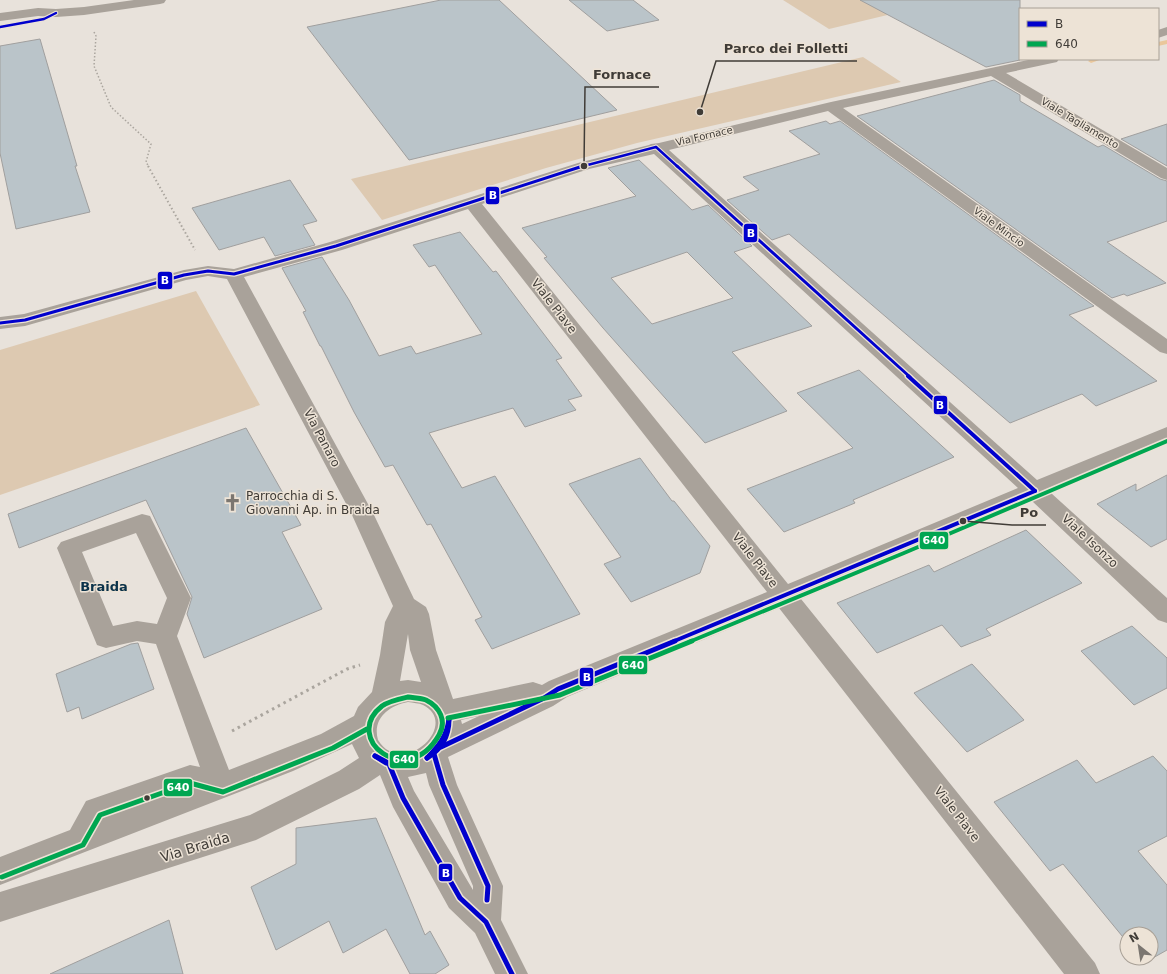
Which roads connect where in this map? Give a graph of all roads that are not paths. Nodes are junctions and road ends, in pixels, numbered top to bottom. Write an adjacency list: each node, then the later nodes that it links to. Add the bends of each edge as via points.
1 (53, 0): 3 (street)
2 (160, 0): 3 (street)
3 (56, 14): 4 (street, via 38,12); 5 (street, via 44,19)
4 (0, 17)
5 (0, 27)
6 (1048, 60): 7 (street)
7 (994, 72): 8 (street, Via Fornace); 10 (street, Viale Tagliamento)
8 (831, 106): 9 (street, Via Fornace); 14 (street, Viale Mincio)
9 (656, 147): 11 (street, Via Fornace, via 584,166); 16 (street, Viale Isonzo)
10 (1167, 175)
11 (472, 202): 12 (street, Via Fornace, via 336,246); 17 (street, Viale Piave)
12 (234, 274): 13 (street, via 208,271 184,275 24,320); 18 (street, Via Panaro, via 363,515)
13 (0, 323)
14 (1167, 348)
15 (1167, 434): 16 (street)
16 (1035, 490): 17 (street); 19 (street, Viale Isonzo)
17 (783, 595): 21 (street); 32 (street, Viale Piave)
18 (405, 606): 22 (street, via 397,622); 23 (street, Via Panaro, via 417,614 423,650)
19 (1167, 613)
20 (165, 636): 20 (street, via 179,598 142,522 69,548 106,638 137,631); 27 (street)
21 (558, 689): 23 (street); 25 (street)
22 (384, 698): 23 (street, via 396,693 420,691 431,695); 24 (street, via 368,714)
23 (444, 707): 25 (street, via 450,724 447,736)
24 (364, 724): 26 (street, via 362,734 365,745); 27 (street, via 330,742)
25 (437, 750): 26 (street, via 412,765 400,766); 30 (street, via 443,785 488,886)
26 (384, 762): 29 (street, Via Braida, via 256,828); 30 (street, via 460,898)
27 (221, 786): 28 (street)
28 (0, 871)
29 (0, 908)
30 (486, 922): 31 (street)
31 (512, 974)
32 (1084, 974)

